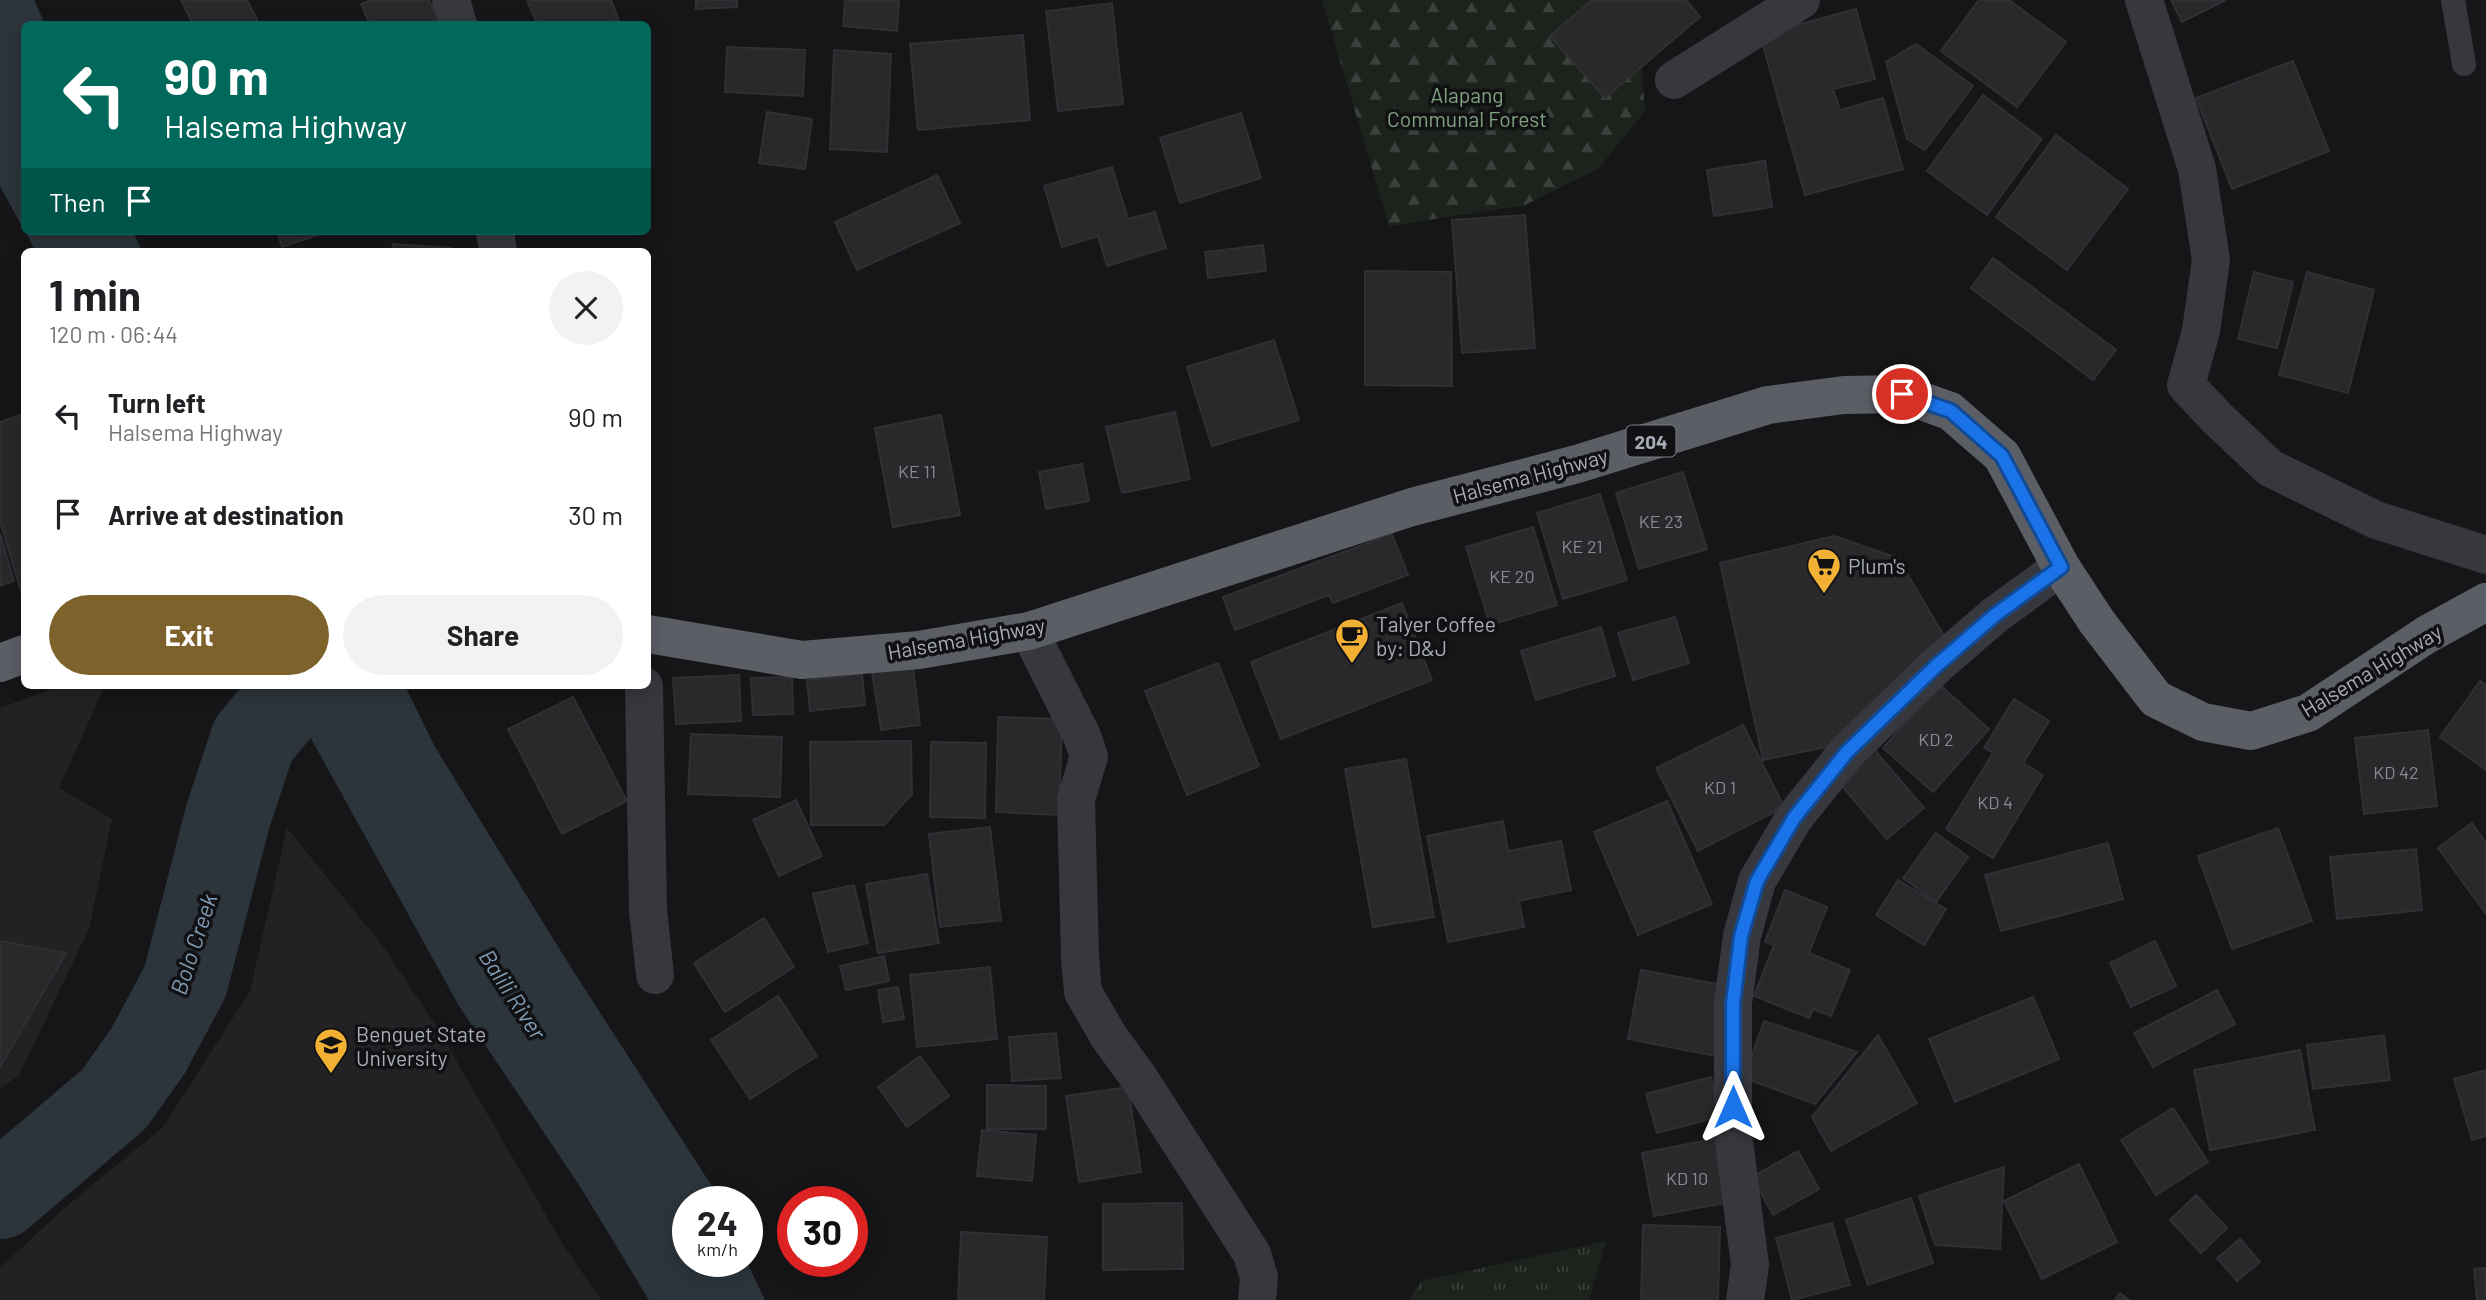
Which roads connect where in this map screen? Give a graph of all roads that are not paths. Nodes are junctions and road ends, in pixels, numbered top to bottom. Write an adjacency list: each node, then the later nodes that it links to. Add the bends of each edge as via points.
1 (451, 0): 5 (street)
2 (1801, 0): 7 (street)
3 (2144, 0): 8 (street, via 2197,169 2211,260 2201,331 2186,385 2270,468 2376,520)
4 (2453, 0): 6 (lane)
5 (457, 21)
6 (2464, 64)
7 (1674, 80)
8 (2486, 555)
9 (2061, 567): 10 (highway, Halsema Highway / 204, via 2156,699 2203,722 2251,731 2308,713 2426,635); 11 (highway, Halsema Highway / 204, via 2002,456 1951,411 1902,394 1844,395 1768,405 1577,464 1412,507); 18 (street, via 1936,666 1847,752 1794,818 1757,881 1741,936 1733,1003 1733,1133 1750,1265)
10 (2486, 602)
11 (1028, 631): 12 (highway, Halsema Highway / 204, via 919,650 802,660); 17 (street, via 1089,756 1076,800 1083,992 1251,1254 1259,1277)
12 (651, 635)
13 (21, 655): 14 (highway)
14 (0, 663)
15 (644, 689): 16 (street, via 648,910)
16 (655, 975)
17 (1257, 1300)
18 (1745, 1300)

